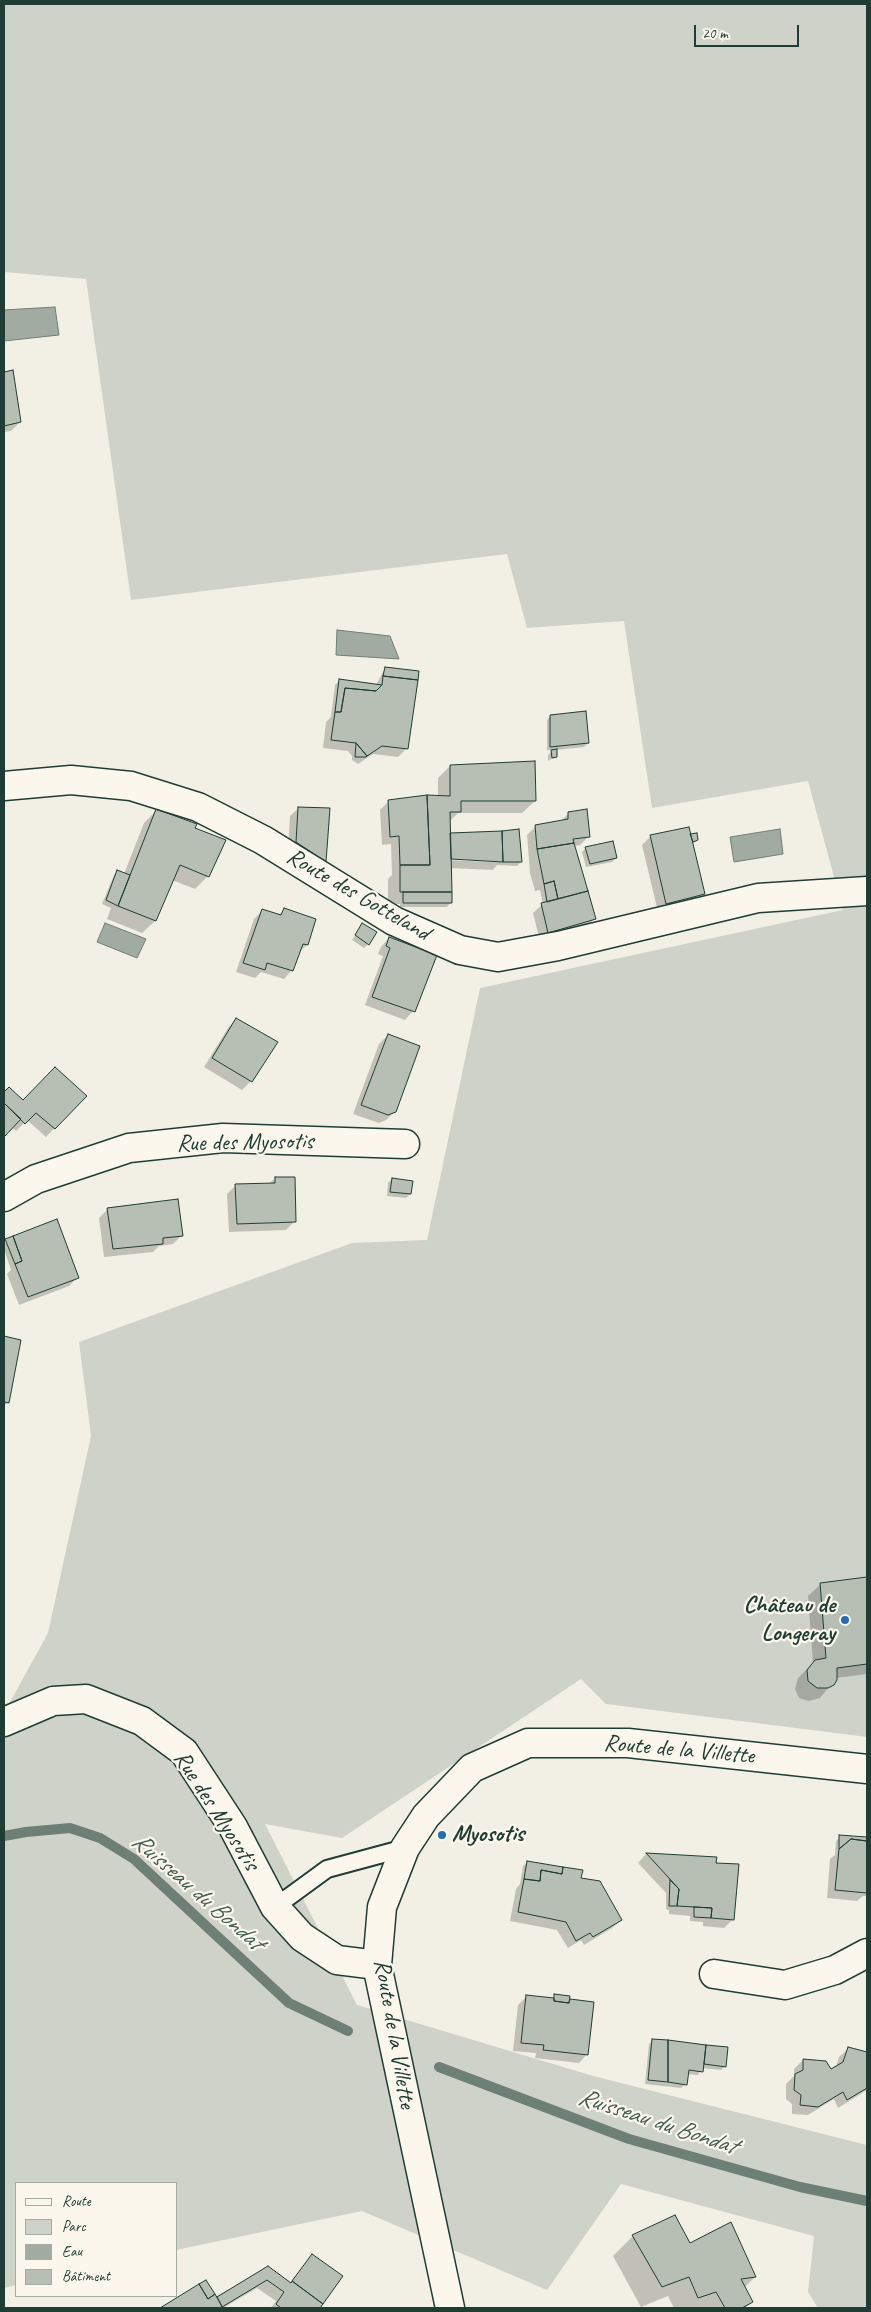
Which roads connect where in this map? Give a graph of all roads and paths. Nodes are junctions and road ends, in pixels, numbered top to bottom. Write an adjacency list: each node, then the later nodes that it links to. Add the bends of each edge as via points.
1 (4, 786): 2 (street, Route des Gotteland, via 72,780 114,784 132,786 198,807 263,840 394,921 460,950 498,957 558,946 758,898)
2 (867, 891)
3 (405, 1144): 4 (street, Rue des Myosotis, via 223,1138 129,1148 36,1179)
4 (4, 1197)
5 (4, 1722): 8 (street, Rue des Myosotis, via 53,1701 86,1698 142,1721 184,1752 233,1827)
6 (867, 1769): 7 (street, Route de la Villette, via 628,1743 528,1742 472,1768 426,1816)
7 (405, 1848): 8 (lane, via 327,1869); 10 (street, Route de la Villette, via 382,1907)
8 (275, 1907): 10 (street, Rue des Myosotis, via 302,1937 337,1960)
9 (867, 1953): 11 (street, via 835,1970 785,1985)
10 (377, 1965): 12 (street, Route de la Villette)
11 (714, 1974)
12 (450, 2308)

